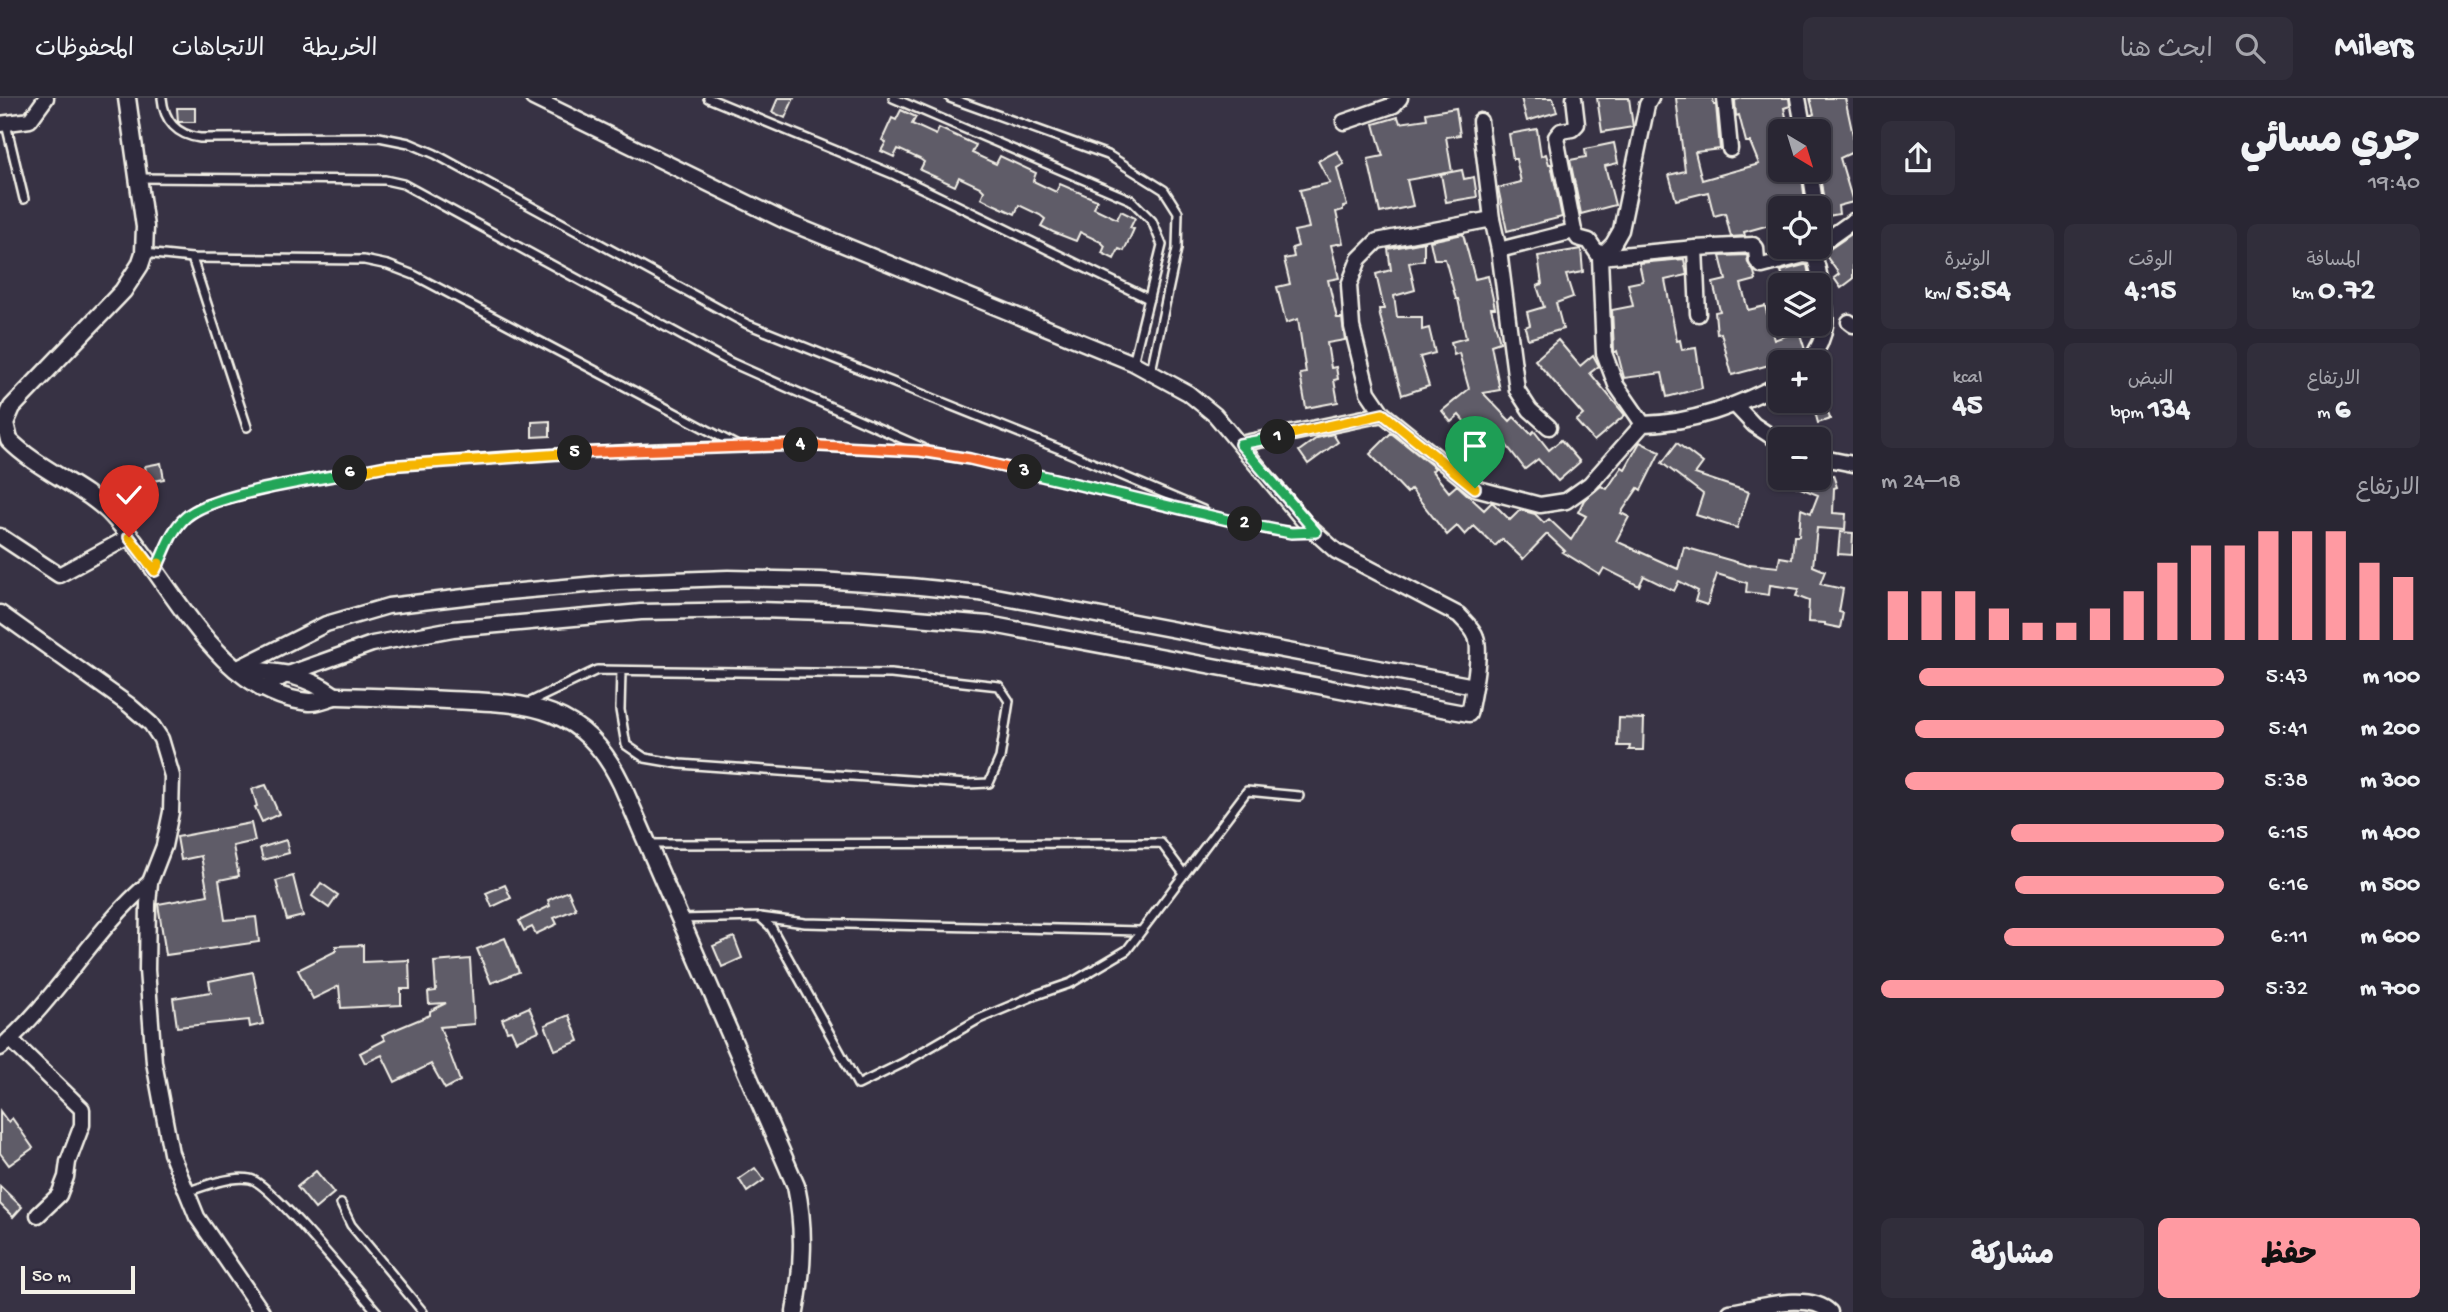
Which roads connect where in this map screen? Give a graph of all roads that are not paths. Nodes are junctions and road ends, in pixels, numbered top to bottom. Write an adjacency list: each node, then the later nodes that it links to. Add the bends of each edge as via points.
1 (46, 98): 16 (street, via 30,120)
2 (127, 98): 18 (street)
3 (162, 98): 50 (lane, via 172,126 185,136 379,137 409,143 747,324)
4 (533, 98): 34 (street, via 785,221)
5 (708, 98): 31 (lane, via 895,175)
6 (893, 98): 31 (lane, via 1131,200 1152,221 1162,245)
7 (950, 98): 35 (lane, via 1108,155 1164,190 1178,212 1177,249)
8 (1400, 98): 15 (street, via 1394,105)
9 (1574, 98): 22 (street, via 1577,124 1556,136)
10 (1651, 98): 27 (street, via 1621,230)
11 (1725, 98): 17 (street)
12 (1798, 98): 13 (street)
13 (1802, 119)
14 (1479, 121): 20 (street)
15 (1343, 122)
16 (3, 124): 19 (lane)
17 (1730, 149)
18 (138, 178): 26 (street); 47 (lane, via 385,180 403,184 732,363)
19 (24, 199)
20 (1492, 219): 25 (street); 39 (street, via 1377,241 1359,259 1349,285 1352,327 1368,392)
21 (1853, 220): 23 (street)
22 (1574, 231): 25 (street); 27 (street, via 1578,238 1589,241)
23 (1831, 237)
24 (1695, 248): 27 (street); 29 (street, via 1753,245 1762,265); 32 (street)
25 (1499, 250): 42 (street, via 1517,390)
26 (144, 253): 28 (lane); 38 (street, via 123,291)
27 (1600, 257): 40 (street, via 1604,354 1616,385)
28 (192, 258): 41 (lane); 46 (lane, via 364,260 388,265)
29 (1787, 259)
30 (1816, 259): 33 (street, via 1827,316)
31 (1149, 299): 34 (lane)
32 (1698, 314)
33 (1817, 350)
34 (1133, 363): 35 (street)
35 (1150, 371): 45 (street, via 1206,407)
36 (1768, 390): 37 (street)
37 (1736, 406): 40 (street, via 1681,422); 43 (street)
38 (4, 412): 44 (street)
39 (1383, 414): 40 (street, via 1475,488 1540,505 1566,501 1590,484); 45 (street)
40 (1643, 424)
41 (247, 427)
42 (1549, 427)
43 (1768, 434)
44 (4, 435): 53 (street, via 107,511)
45 (1240, 444): 51 (street)
46 (739, 446): 47 (lane); 54 (lane, via 386,466 282,485 204,505 173,533)
47 (933, 453): 50 (lane)
48 (1831, 460): 49 (street)
49 (1853, 464)
50 (1230, 520): 51 (lane, via 1269,530)
51 (1316, 532): 59 (street, via 1336,551 1459,615 1478,640)
52 (0, 536): 53 (street, via 60,576)
53 (129, 537): 54 (street)
54 (155, 571): 56 (street, via 196,629)
55 (0, 613): 66 (street, via 129,705 161,739 172,776 171,812)
56 (236, 669): 58 (street); 59 (street, via 326,624 388,606 619,582 728,578 979,593); 60 (street)
57 (621, 671): 57 (lane, via 891,674 999,687 1009,701 1000,758 989,783 680,764 645,758 626,745 620,710); 62 (lane, via 597,670)
58 (288, 674): 59 (street, via 372,644 453,629 641,612 758,610 988,624 1469,714); 60 (street); 61 (street, via 315,682)
59 (1474, 686)
60 (261, 689): 61 (street, via 311,703)
61 (335, 696): 62 (street)
62 (525, 704): 64 (street, via 561,717 603,752)
63 (1299, 796): 65 (lane, via 1247,791)
64 (647, 844): 65 (lane, via 1161,843); 68 (street)
65 (1184, 874): 69 (lane)
66 (150, 882): 70 (street, via 126,902 24,1028); 71 (street, via 147,970 154,1062 171,1153)
67 (760, 917): 68 (lane); 69 (lane, via 818,923); 69 (lane, via 771,927 858,1085 979,1019 1071,983 1127,950)
68 (680, 919): 77 (street, via 796,1186 803,1259)
69 (1140, 931)
70 (5, 1044): 73 (street, via 82,1109 82,1125 59,1195)
71 (187, 1192): 74 (street, via 197,1217); 75 (lane, via 209,1183 248,1178 260,1182)
72 (341, 1204): 76 (lane, via 352,1225)
73 (37, 1215)
74 (262, 1312)
75 (377, 1312)
76 (422, 1312)
77 (795, 1312)
78 (1730, 1312): 79 (street, via 1794,1301 1813,1302)
79 (1830, 1312)

